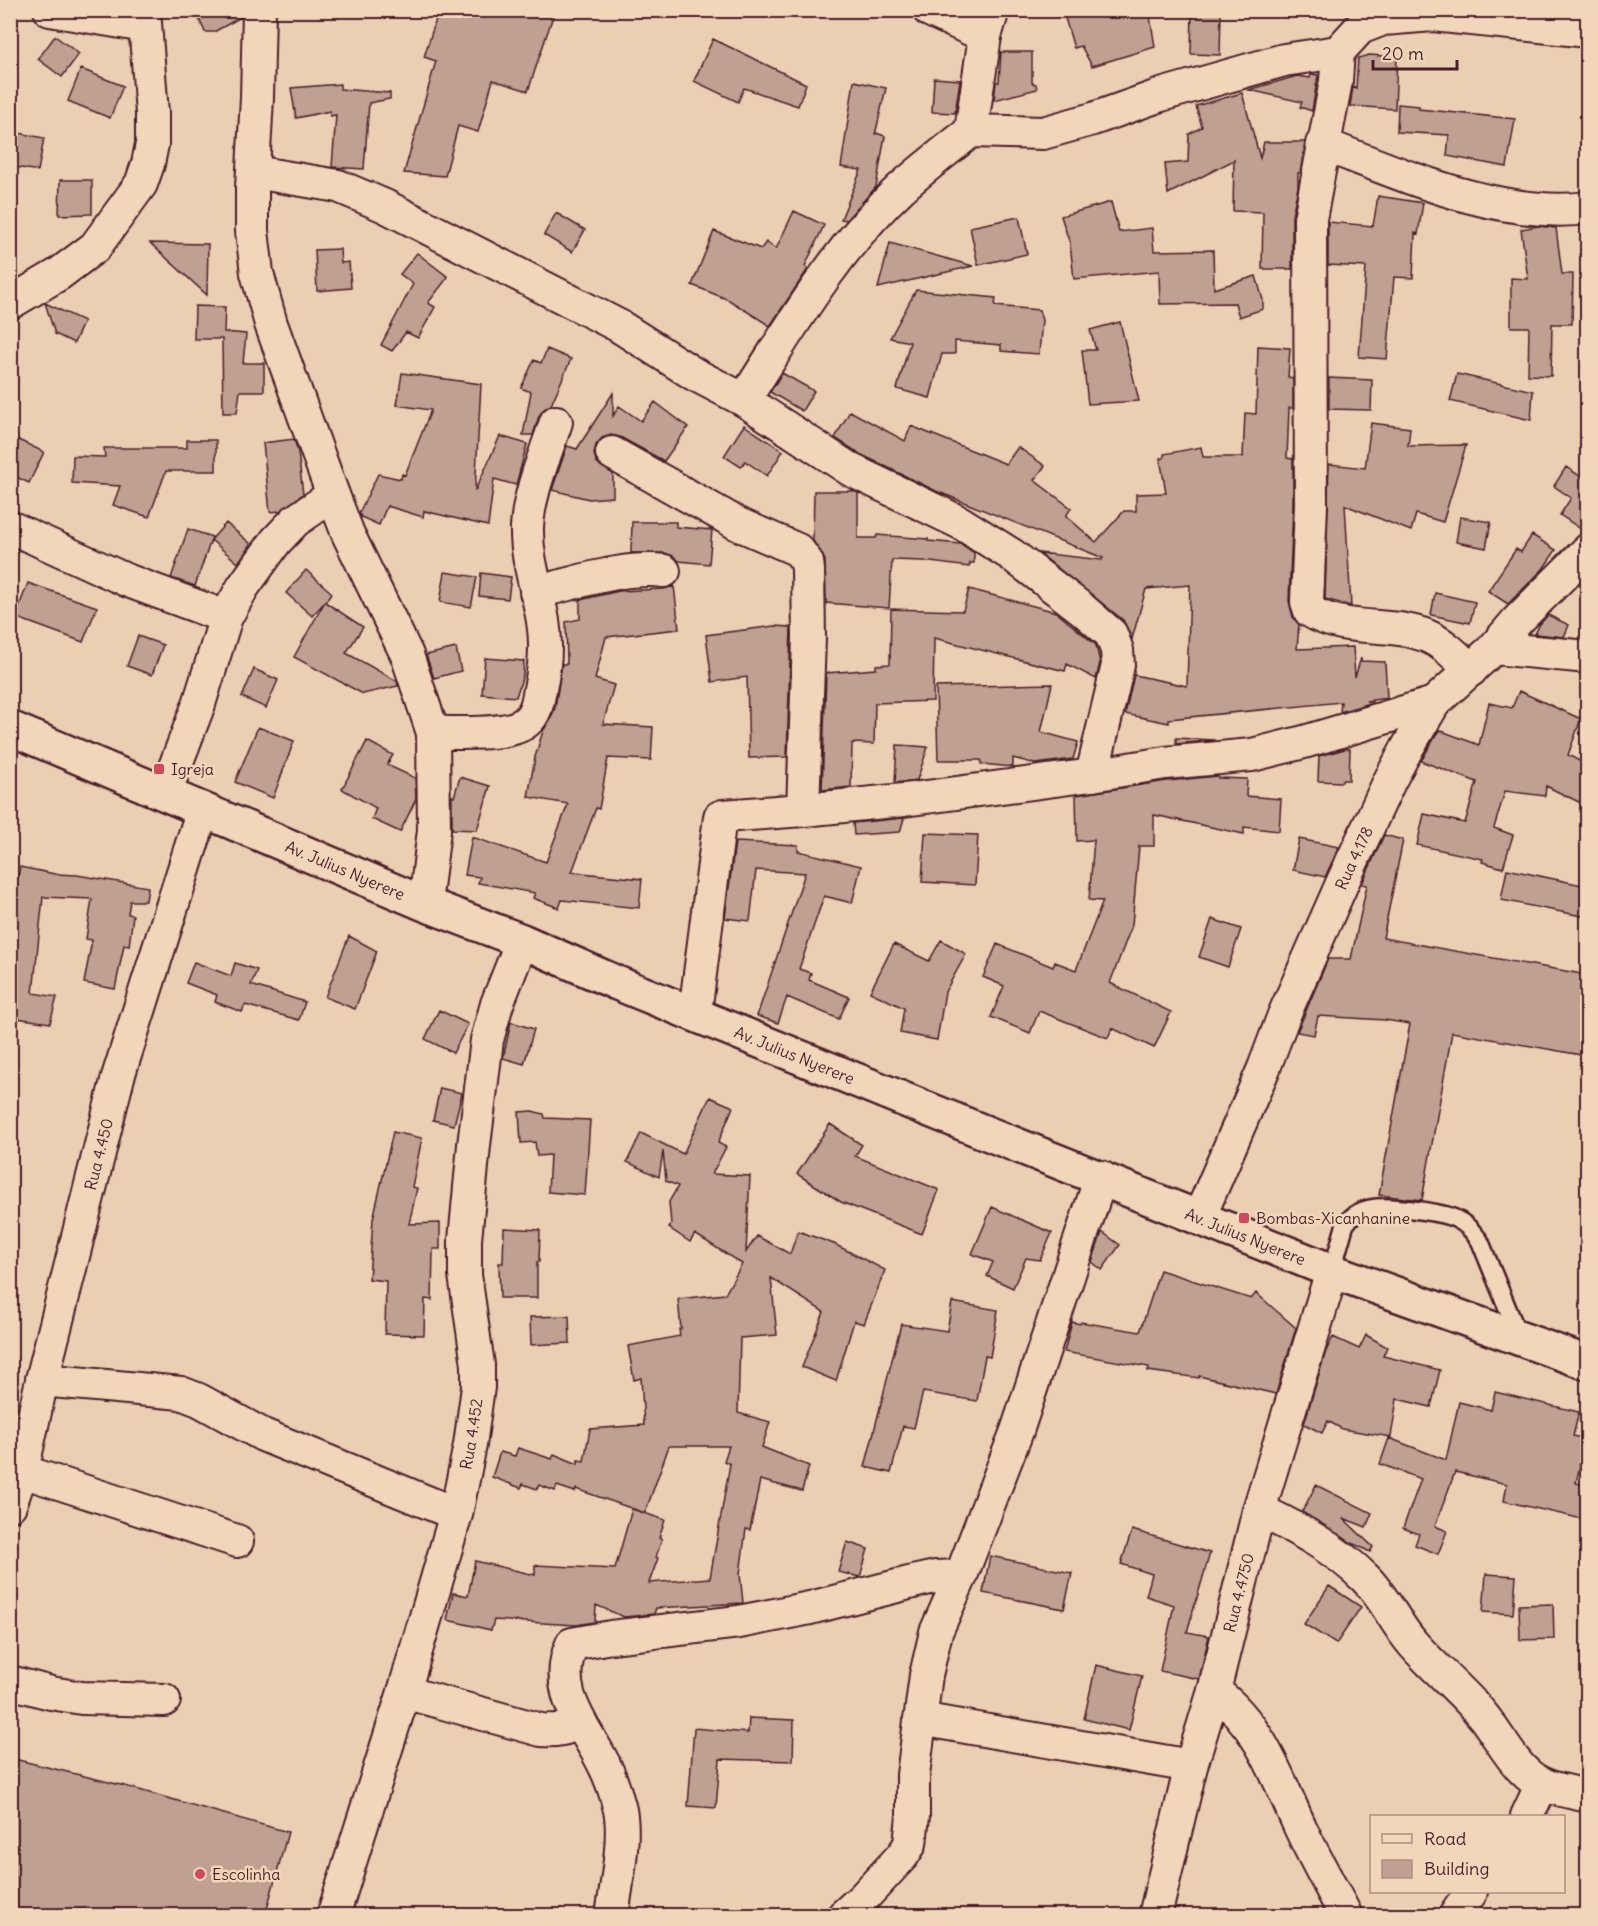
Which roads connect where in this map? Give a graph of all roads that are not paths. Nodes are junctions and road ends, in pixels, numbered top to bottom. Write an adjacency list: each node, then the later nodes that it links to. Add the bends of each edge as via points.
1 (50, 10): 4 (street)
2 (259, 10): 12 (street)
3 (929, 10): 7 (street)
4 (145, 18): 14 (street, via 152,144 141,184 95,247)
5 (1543, 18): 6 (street, via 1433,15); 8 (street)
6 (1360, 19): 9 (street)
7 (989, 23): 10 (street)
8 (1587, 31)
9 (1338, 52): 10 (street, via 1284,60 1044,133); 11 (street)
10 (971, 131): 15 (street, via 899,190 845,250)
11 (1322, 144): 13 (street, via 1487,202 1532,209); 26 (street, via 1310,219 1311,505 1307,603 1310,611 1328,620 1428,636)
12 (254, 171): 15 (street, via 338,186 385,206 619,326 694,374); 18 (street, via 252,231 257,273 271,324)
13 (1587, 208)
14 (10, 303)
15 (744, 400): 30 (street, via 851,470 985,537 1111,634 1118,665)
16 (556, 422): 22 (street, via 531,501 527,527)
17 (612, 453): 33 (street, via 738,524 804,556 808,570 809,638)
18 (333, 495): 23 (street, via 295,521 276,542); 29 (street, via 407,655)
19 (10, 527): 23 (street, via 126,580)
20 (1587, 550): 24 (street, Rua 4.178)
21 (664, 571): 22 (street, via 616,574)
22 (536, 592): 29 (street, via 544,623 546,661 537,705 529,720 498,731)
23 (226, 617): 31 (street)
24 (1494, 648): 25 (street); 26 (street, Rua 4.178)
25 (1587, 657)
26 (1471, 670): 27 (street, Rua 4.178)
27 (1434, 703): 30 (street, via 1252,755); 38 (street, Rua 4.178, via 1390,780 1344,879)
28 (10, 728): 31 (main road, Av. Julius Nyerere)
29 (433, 733): 34 (street, via 434,830)
30 (1092, 775): 33 (street)
31 (165, 793): 32 (main road, Av. Julius Nyerere)
32 (203, 809): 34 (main road, Av. Julius Nyerere); 42 (street, Rua 4.450, via 118,1077)
33 (803, 810): 36 (street, via 720,817)
34 (425, 904): 35 (main road, Av. Julius Nyerere)
35 (522, 941): 36 (main road, Av. Julius Nyerere); 46 (street, Rua 4.452, via 487,1040 474,1145 465,1275 478,1387)
36 (695, 1013): 37 (main road, Av. Julius Nyerere)
37 (1101, 1178): 38 (main road, Av. Julius Nyerere); 48 (street, via 1017,1431)
38 (1199, 1218): 39 (main road, Av. Julius Nyerere)
39 (1332, 1271): 40 (main road, Av. Julius Nyerere); 40 (lane, via 1341,1232 1349,1219 1364,1210 1378,1207 1455,1218 1470,1227 1480,1241); 45 (street, Rua 4.4750)
40 (1520, 1340): 41 (main road, Av. Julius Nyerere)
41 (1587, 1363)
42 (42, 1380): 43 (street, Rua 4.450); 46 (street, via 181,1393 263,1435)
43 (22, 1471): 44 (street, Rua 4.450); 47 (street)
44 (10, 1505)
45 (1259, 1510): 51 (street, Rua 4.4750); 56 (street, via 1329,1547 1367,1580 1414,1645 1483,1715 1521,1767)
46 (456, 1514): 50 (street, Rua 4.452)
47 (237, 1541)
48 (962, 1576): 53 (street, via 936,1632); 54 (street, via 935,1577 739,1622 572,1644 566,1669 568,1698)
49 (10, 1682): 52 (street, via 82,1698)
50 (404, 1692): 54 (street, via 540,1730 558,1731); 60 (street, Rua 4.452)
51 (1214, 1692): 55 (street, Rua 4.4750); 64 (street, via 1238,1712 1259,1740)
52 (164, 1700)
53 (920, 1719): 55 (street); 62 (street, via 910,1844)
54 (579, 1722): 61 (street, via 600,1757 620,1807)
55 (1191, 1766): 63 (street, Rua 4.4750)
56 (1542, 1784): 57 (street); 58 (street)
57 (1587, 1796)
58 (1527, 1815)
59 (1470, 1893): 65 (street)
60 (333, 1916)
61 (612, 1916)
62 (843, 1916)
63 (1155, 1916)
64 (1346, 1916)
65 (1455, 1916)

